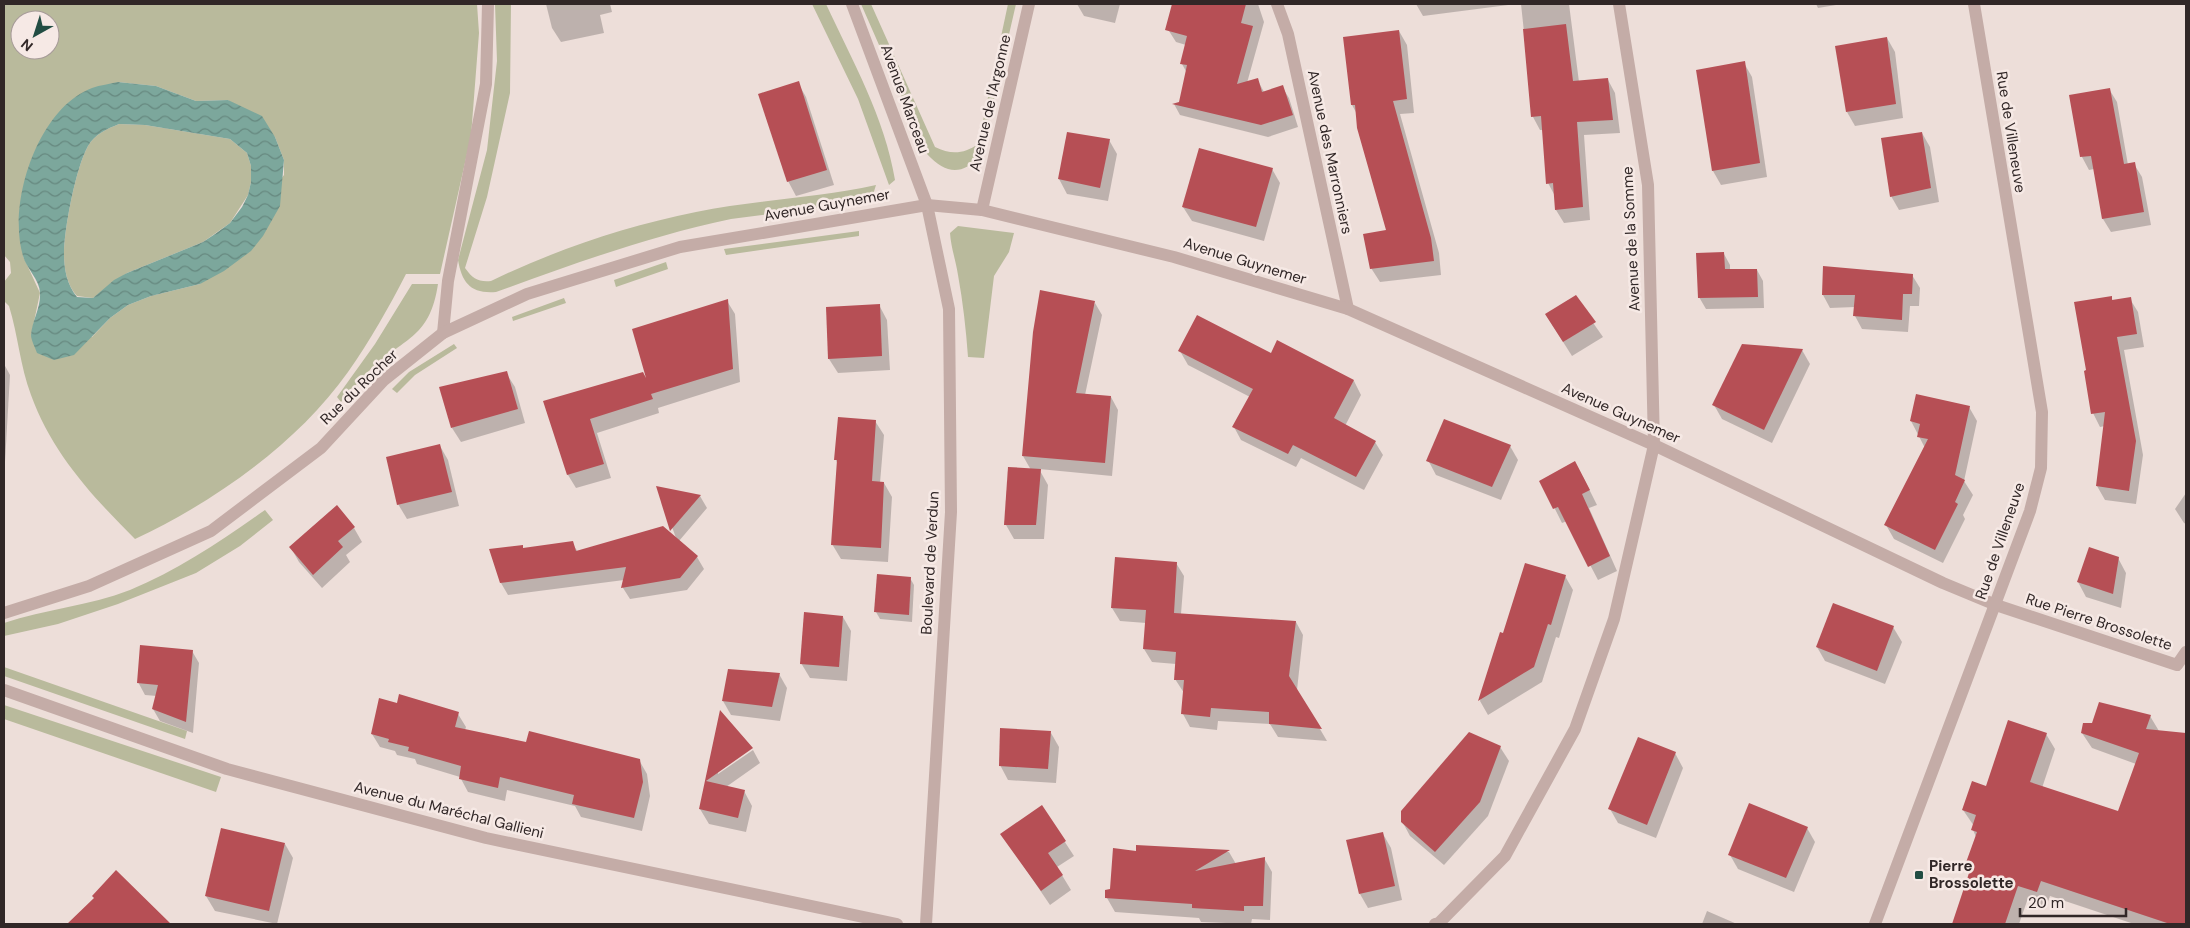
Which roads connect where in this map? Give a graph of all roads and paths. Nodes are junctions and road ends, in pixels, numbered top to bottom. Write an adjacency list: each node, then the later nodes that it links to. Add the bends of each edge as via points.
1 (488, 4): 10 (street, via 486,84 448,281)
2 (852, 4): 7 (street, Avenue Marceau)
3 (1029, 4): 8 (street, Avenue de l'Argonne)
4 (1277, 4): 9 (street, Avenue des Marronniers, via 1288,34)
5 (1619, 4): 11 (street, Avenue de la Somme, via 1648,185)
6 (1974, 4): 12 (street, Rue de Villeneuve, via 2042,412 2041,468 2030,511)
7 (927, 205): 8 (street, Avenue Guynemer); 10 (street, Avenue Guynemer, via 680,247 527,294); 17 (street, Boulevard de Verdun, via 949,309 951,512)
8 (982, 210): 9 (street, Avenue Guynemer, via 1174,256)
9 (1348, 309): 11 (street, Avenue Guynemer)
10 (443, 333): 13 (street, Rue du Rocher, via 384,380 321,448 211,531 88,586)
11 (1654, 445): 12 (street, Avenue Guynemer, via 1943,583); 18 (street, via 1614,619 1575,729 1505,856)
12 (1996, 605): 14 (street, Rue Pierre Brossolette, via 2177,665); 19 (street, Rue de Villeneuve)
13 (4, 613)
14 (2186, 652)
15 (4, 690): 16 (street, Avenue du Maréchal Gallieni, via 227,769 486,838)
16 (897, 924)
17 (926, 924)
18 (1435, 924)
19 (1875, 924)

